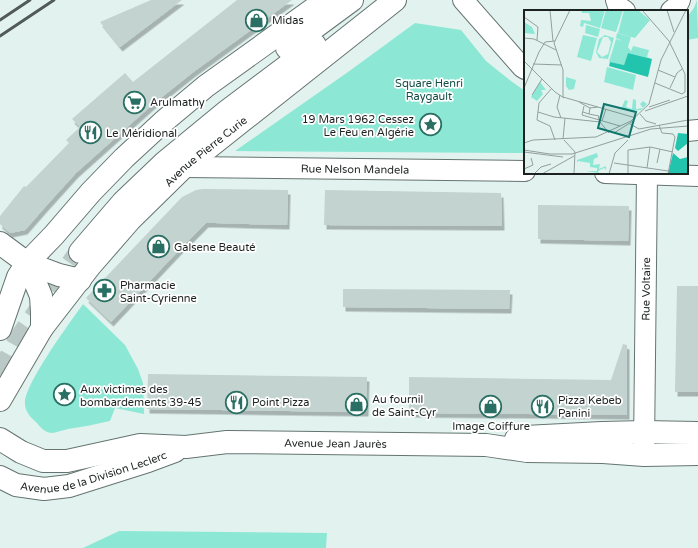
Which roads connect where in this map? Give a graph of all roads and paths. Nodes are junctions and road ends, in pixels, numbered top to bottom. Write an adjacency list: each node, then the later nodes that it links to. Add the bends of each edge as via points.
1 (326, 0): 10 (main road)
2 (352, 0): 11 (main road)
3 (375, 0): 11 (main road, via 227,111 165,162 77,248 114,196 157,153)
4 (395, 0): 15 (main road, Avenue Pierre Curie)
5 (463, 0): 12 (street)
6 (616, 0): 8 (street, via 618,6)
7 (680, 0): 9 (street, via 678,6)
8 (624, 10)
9 (672, 10)
10 (253, 52): 11 (main road); 20 (main road, via 163,122 124,158)
11 (281, 53)
12 (524, 68)
13 (698, 130): 14 (street)
14 (688, 131)
15 (184, 167): 16 (street, Rue Nelson Mandela); 21 (main road, Avenue Pierre Curie, via 130,220)
16 (524, 171)
17 (647, 174): 18 (street); 25 (street, Rue Voltaire)
18 (698, 176)
19 (0, 243): 20 (main road)
20 (27, 263): 21 (main road, via 59,276); 22 (main road, via 18,277); 23 (main road, via 41,296)
21 (80, 280): 23 (main road, Avenue Pierre Curie)
22 (0, 328)
23 (42, 328): 24 (main road, Avenue Pierre Curie)
24 (0, 400)
25 (644, 432): 26 (main road, Avenue Jean Jaurès); 28 (main road, Avenue Jean Jaurès, via 525,437); 31 (street, Rue Voltaire)
26 (698, 433)
27 (0, 439): 29 (main road, Avenue de la Division Leclerc, via 21,452 43,461 67,461 140,445)
28 (486, 445): 29 (main road, Avenue Jean Jaurès, via 227,442); 31 (main road, Avenue Jean Jaurès, via 527,451)
29 (186, 447): 32 (main road, Avenue de la Division Leclerc, via 69,486 44,489 16,485)
30 (698, 454): 31 (main road, Avenue Jean Jaurès)
31 (644, 455)
32 (0, 477)

